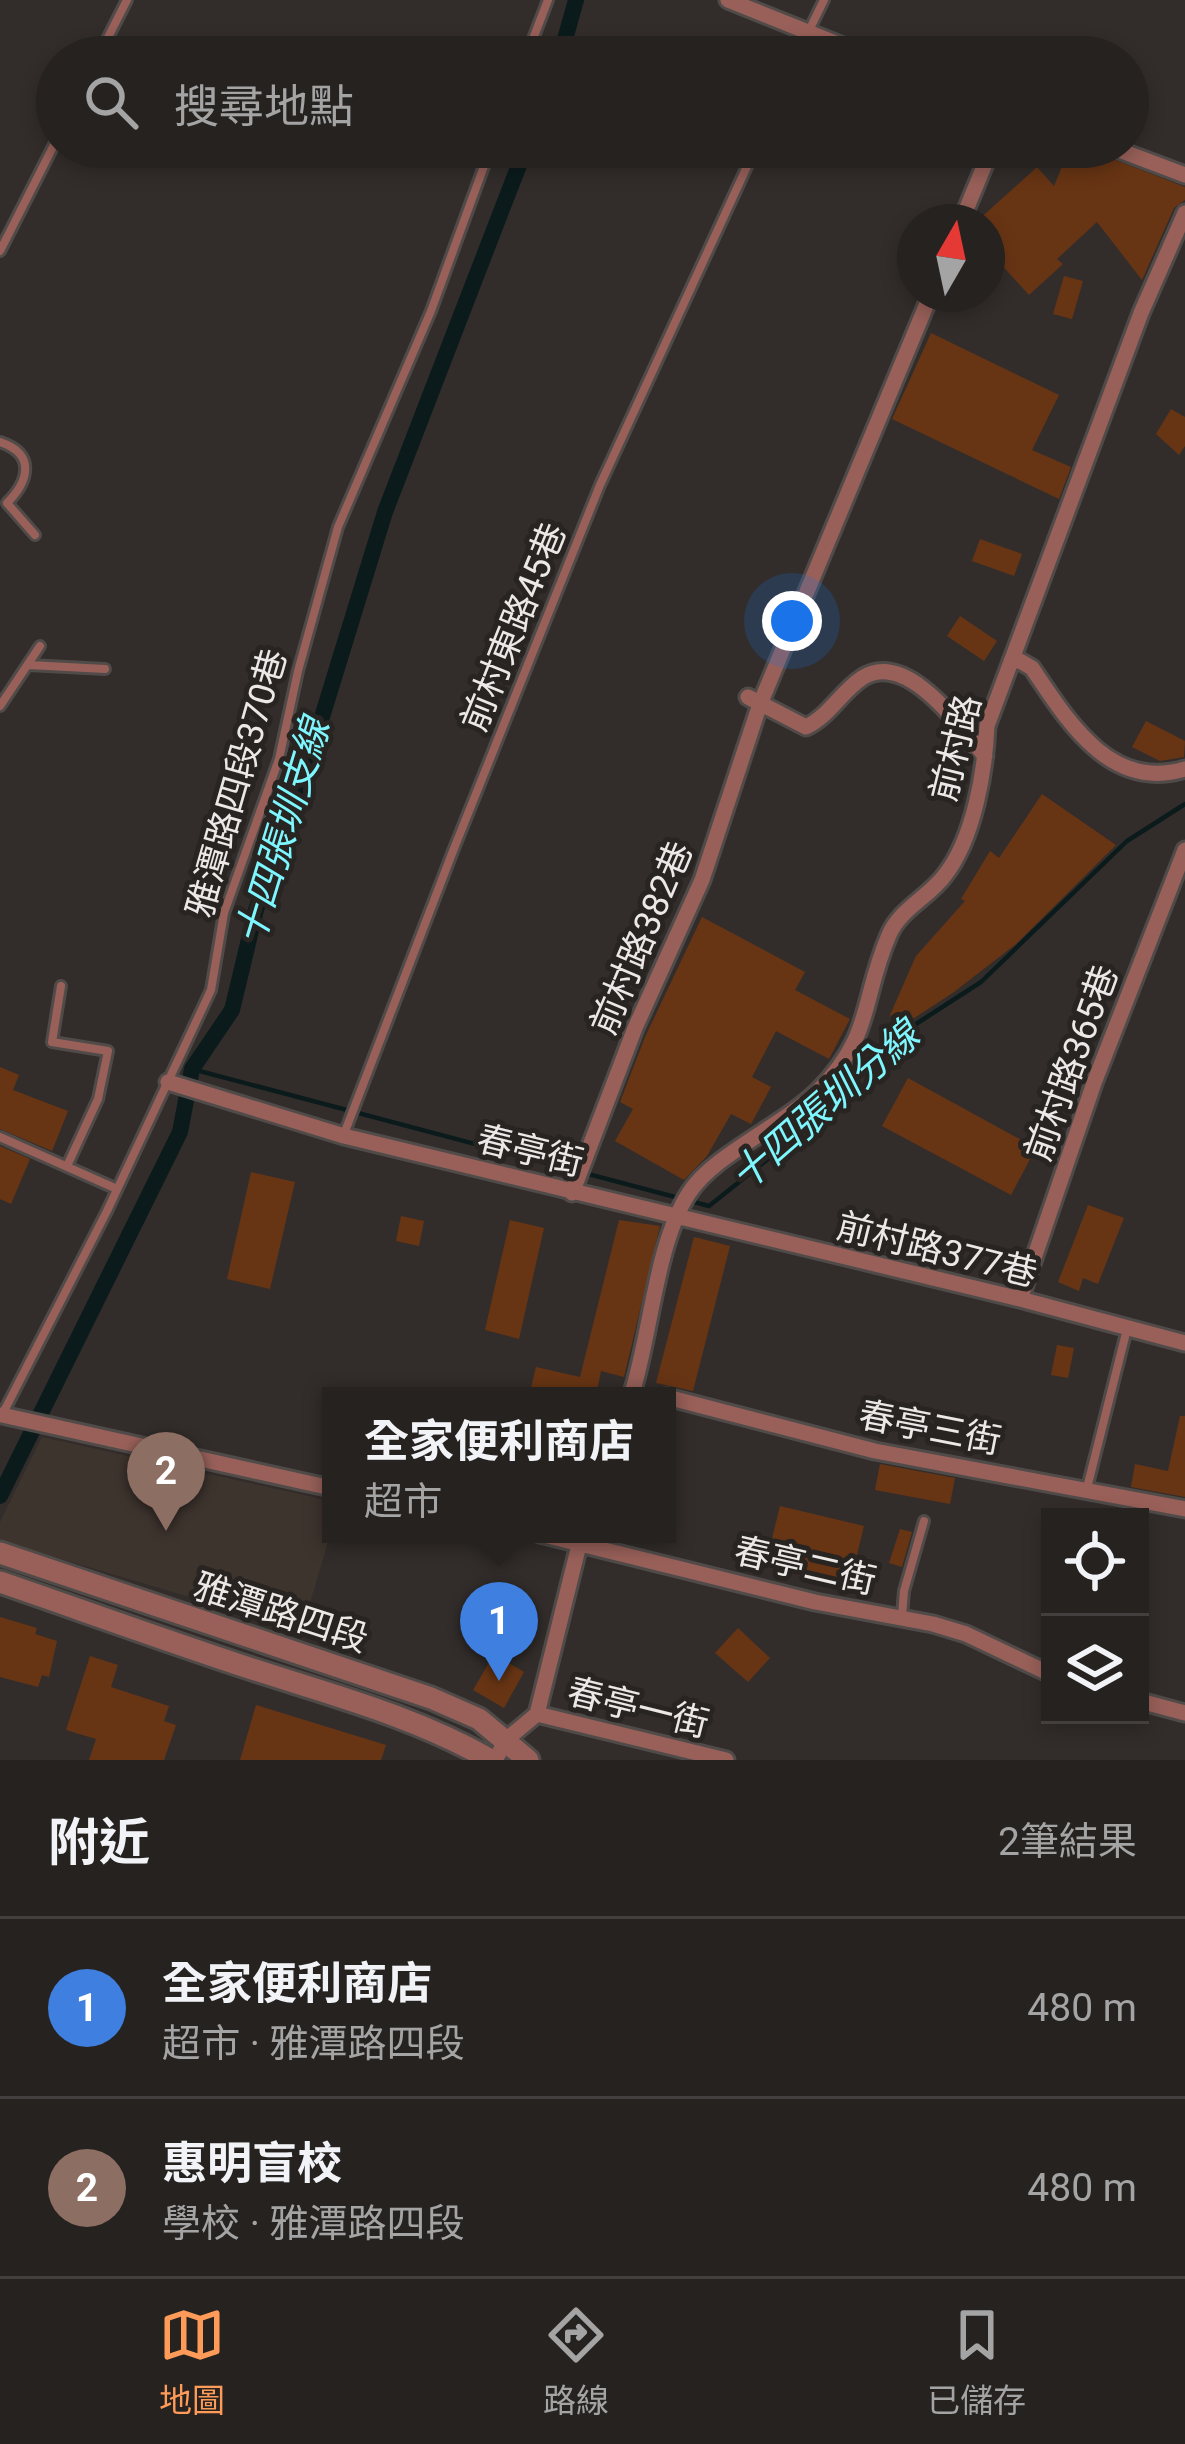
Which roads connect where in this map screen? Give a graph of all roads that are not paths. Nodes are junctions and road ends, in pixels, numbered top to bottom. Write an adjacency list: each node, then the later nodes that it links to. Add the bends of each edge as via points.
1 (127, 0): 6 (lane)
2 (548, 0): 7 (lane)
3 (728, 0): 5 (street)
4 (824, 0): 5 (lane)
5 (806, 33): 8 (lane); 9 (street)
6 (109, 36)
7 (534, 36)
8 (805, 36)
9 (814, 36)
10 (1149, 161): 15 (street)
11 (42, 168): 18 (lane)
12 (482, 168): 32 (lane, 雅潭路四段370巷, via 338,527 279,759 224,913)
13 (746, 168): 33 (lane, 前村東路45巷, via 600,485)
14 (983, 168): 16 (street)
15 (1185, 175)
16 (968, 204)
17 (1185, 213): 23 (street, 前村路)
18 (0, 251)
19 (923, 312): 26 (street, 前村路382巷)
20 (0, 442): 21 (lane, via 27,470 7,503)
21 (34, 535)
22 (40, 646): 24 (lane)
23 (1011, 661): 28 (street, 前村路); 29 (street, via 1032,668 1102,756 1168,774)
24 (29, 665): 25 (lane); 27 (lane)
25 (105, 669)
26 (754, 700): 28 (street, via 806,727 864,676 903,674); 37 (street, 前村路382巷, via 702,880)
27 (0, 706)
28 (985, 756): 38 (street, 前村路, via 946,874 896,921 847,1059 815,1094 692,1188)
29 (1185, 769)
30 (1185, 850): 39 (street, 前村路365巷)
31 (61, 986): 35 (lane, via 52,1042 108,1052 98,1099)
32 (182, 1086): 33 (street, 春亭街); 36 (lane, 雅潭路四段370巷)
33 (344, 1136): 37 (street, 春亭街)
34 (0, 1137): 35 (lane)
35 (67, 1166): 36 (lane)
36 (117, 1190): 44 (lane, 雅潭路四段370巷)
37 (572, 1193): 38 (street, 春亭街)
38 (675, 1218): 39 (street, 前村路377巷); 42 (street)
39 (1020, 1299): 40 (street, 前村路377巷)
40 (1127, 1329): 41 (street, 前村路377巷); 46 (lane)
41 (1185, 1343)
42 (633, 1387)
43 (676, 1399): 46 (street, 春亭三街, via 874,1450)
44 (1, 1417): 45 (street)
45 (322, 1486)
46 (1087, 1488): 47 (street, 春亭三街)
47 (1185, 1509)
48 (924, 1521): 53 (lane)
49 (580, 1543): 59 (street)
50 (599, 1543): 53 (street, 春亭二街)
51 (0, 1553): 54 (street, 雅潭路四段)
52 (0, 1582): 55 (street, 雅潭路四段)
53 (902, 1618): 56 (street, 春亭二街, via 966,1634)
54 (254, 1640): 55 (street); 60 (street, 雅潭路四段, via 431,1698)
55 (247, 1667): 61 (street, 雅潭路四段, via 382,1708)
56 (1041, 1670)
57 (1149, 1703): 58 (street)
58 (1185, 1713)
59 (537, 1714): 60 (street); 63 (street, 春亭一街)
60 (507, 1738): 61 (street); 62 (street, 雅潭路四段)
61 (493, 1760)
62 (528, 1760)
63 (726, 1760)

